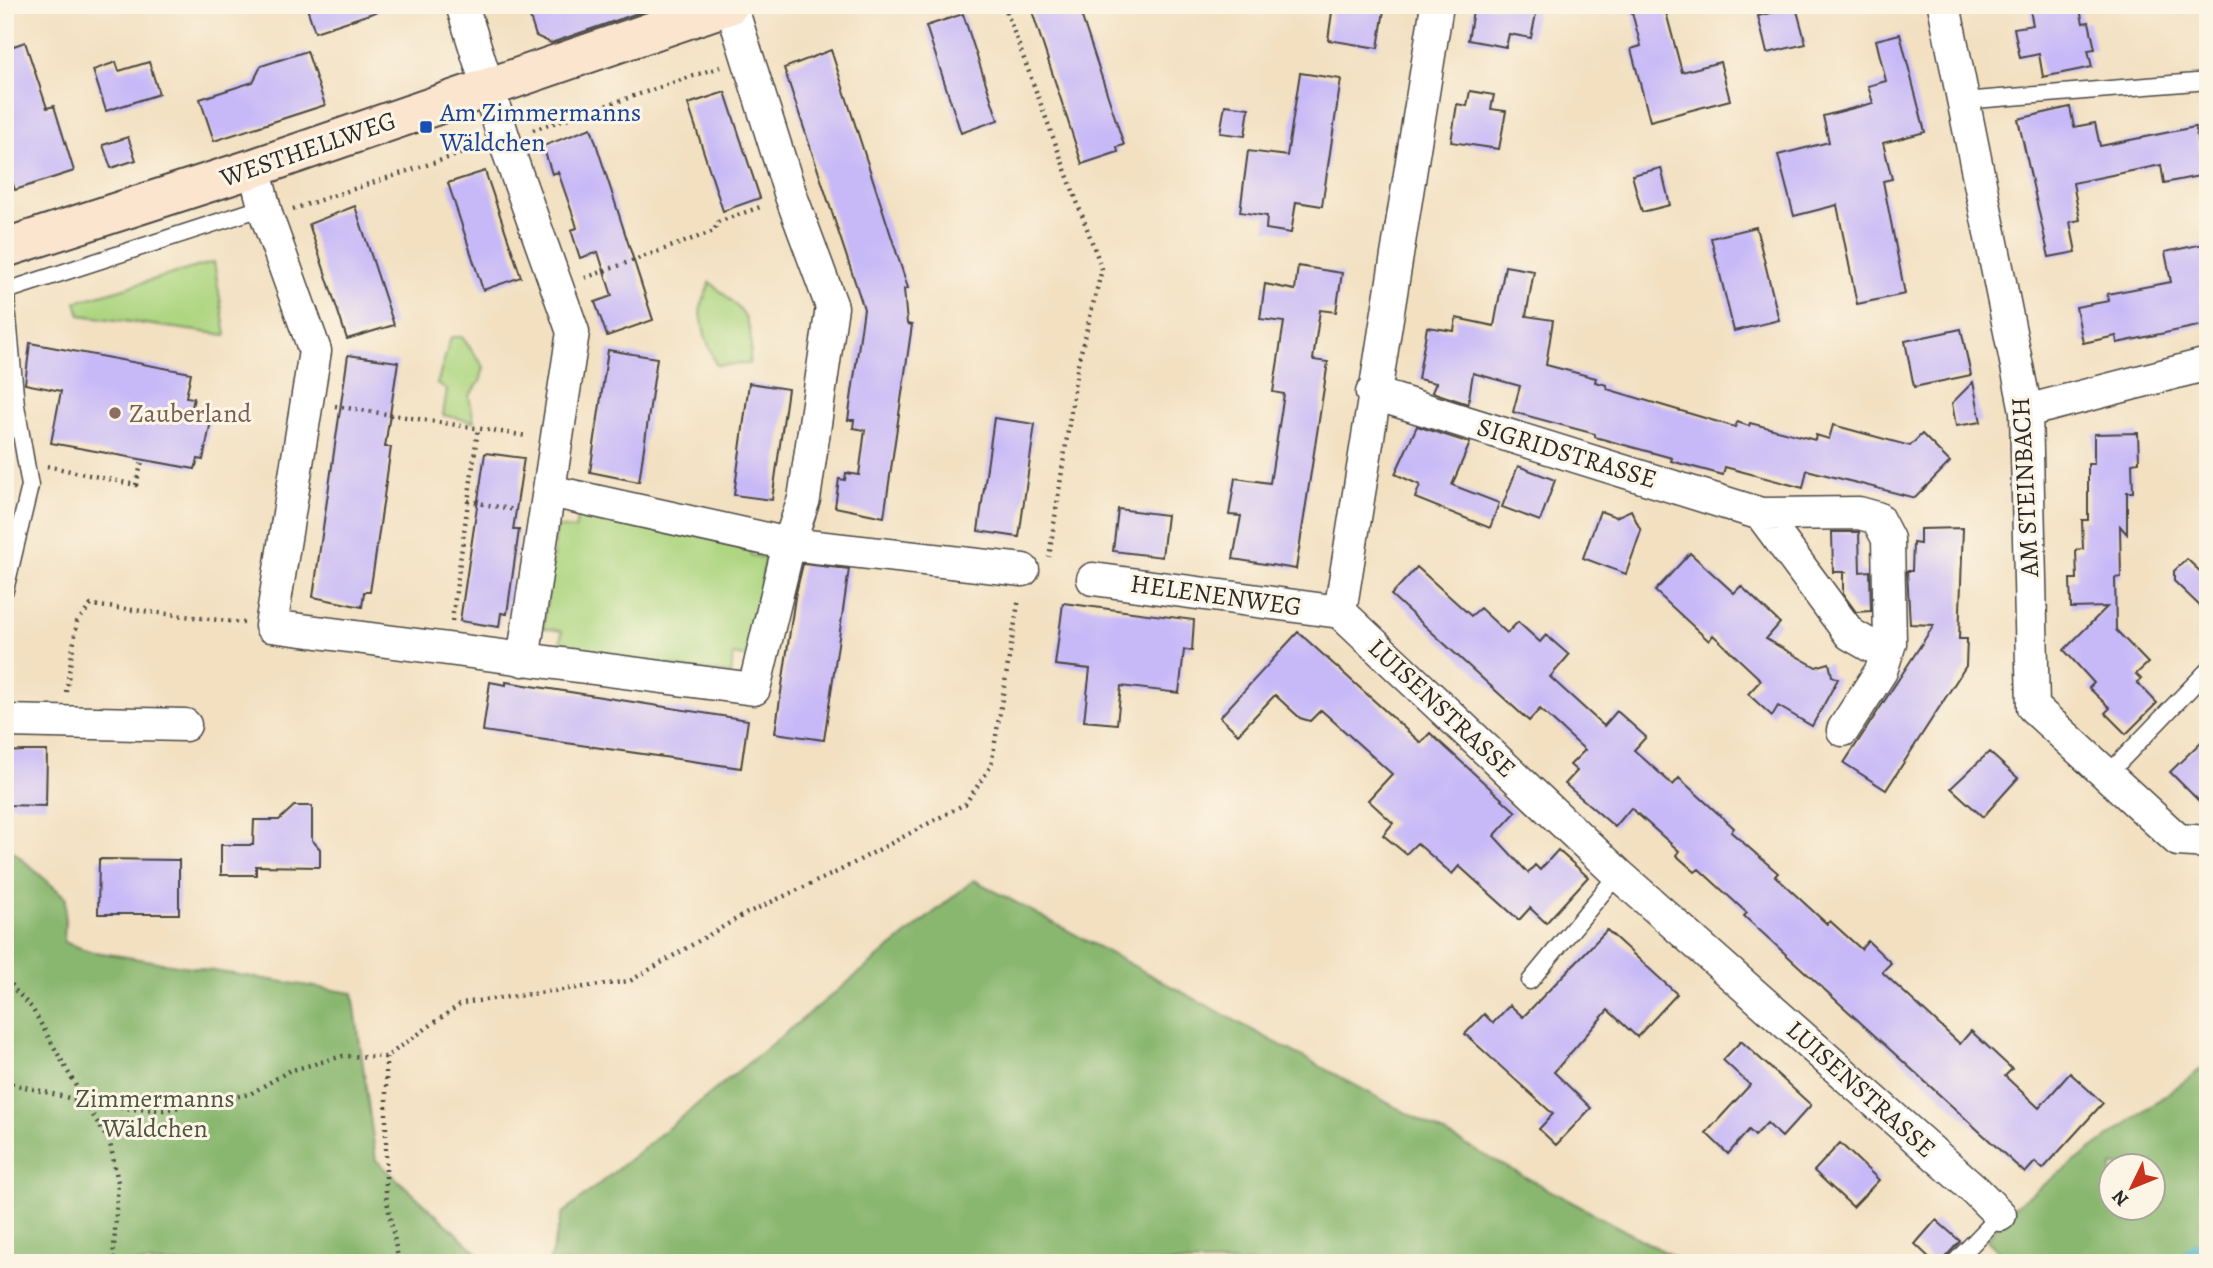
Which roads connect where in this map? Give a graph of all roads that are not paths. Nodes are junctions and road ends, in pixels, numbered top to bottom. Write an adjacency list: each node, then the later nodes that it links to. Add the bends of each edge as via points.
1 (462, 5): 6 (street)
2 (730, 5): 6 (street, WESTHELLWEG); 18 (street, via 790,196 832,307 804,499)
3 (1437, 5): 14 (street)
4 (1944, 5): 7 (street, AM STEINBACH)
5 (2208, 81): 7 (lane)
6 (489, 87): 8 (street, WESTHELLWEG); 16 (street, via 573,332)
7 (1964, 102): 15 (street, AM STEINBACH)
8 (254, 168): 9 (street); 10 (street, WESTHELLWEG)
9 (264, 207): 12 (lane); 24 (street, via 315,351 271,626)
10 (5, 248)
11 (5, 284): 12 (lane)
12 (6, 291): 21 (lane, via 16,405 30,485)
13 (2208, 364): 15 (street)
14 (1373, 393): 17 (street, SIGRIDSTRASSE); 22 (street)
15 (2026, 411): 29 (street, AM STEINBACH, via 2033,707)
16 (548, 504): 18 (street); 24 (street)
17 (1760, 514): 23 (street, via 1850,634 1871,646); 23 (street, SIGRIDSTRASSE, via 1859,513 1877,518 1888,539)
18 (789, 544): 19 (street); 24 (street, via 754,690)
19 (1023, 570)
20 (1093, 579): 22 (street, HELENENWEG)
21 (5, 590)
22 (1340, 612): 31 (street, LUISENSTRASSE)
23 (1890, 643): 28 (street, SIGRIDSTRASSE, via 1881,671)
24 (523, 660)
25 (2208, 670): 29 (lane)
26 (5, 721): 27 (street)
27 (185, 725)
28 (1843, 730)
29 (2107, 775): 30 (street, AM STEINBACH, via 2179,840)
30 (2208, 842)
31 (1618, 874): 32 (lane); 33 (street, LUISENSTRASSE)
32 (1530, 981)
33 (2000, 1215): 34 (lane)
34 (1954, 1263)

